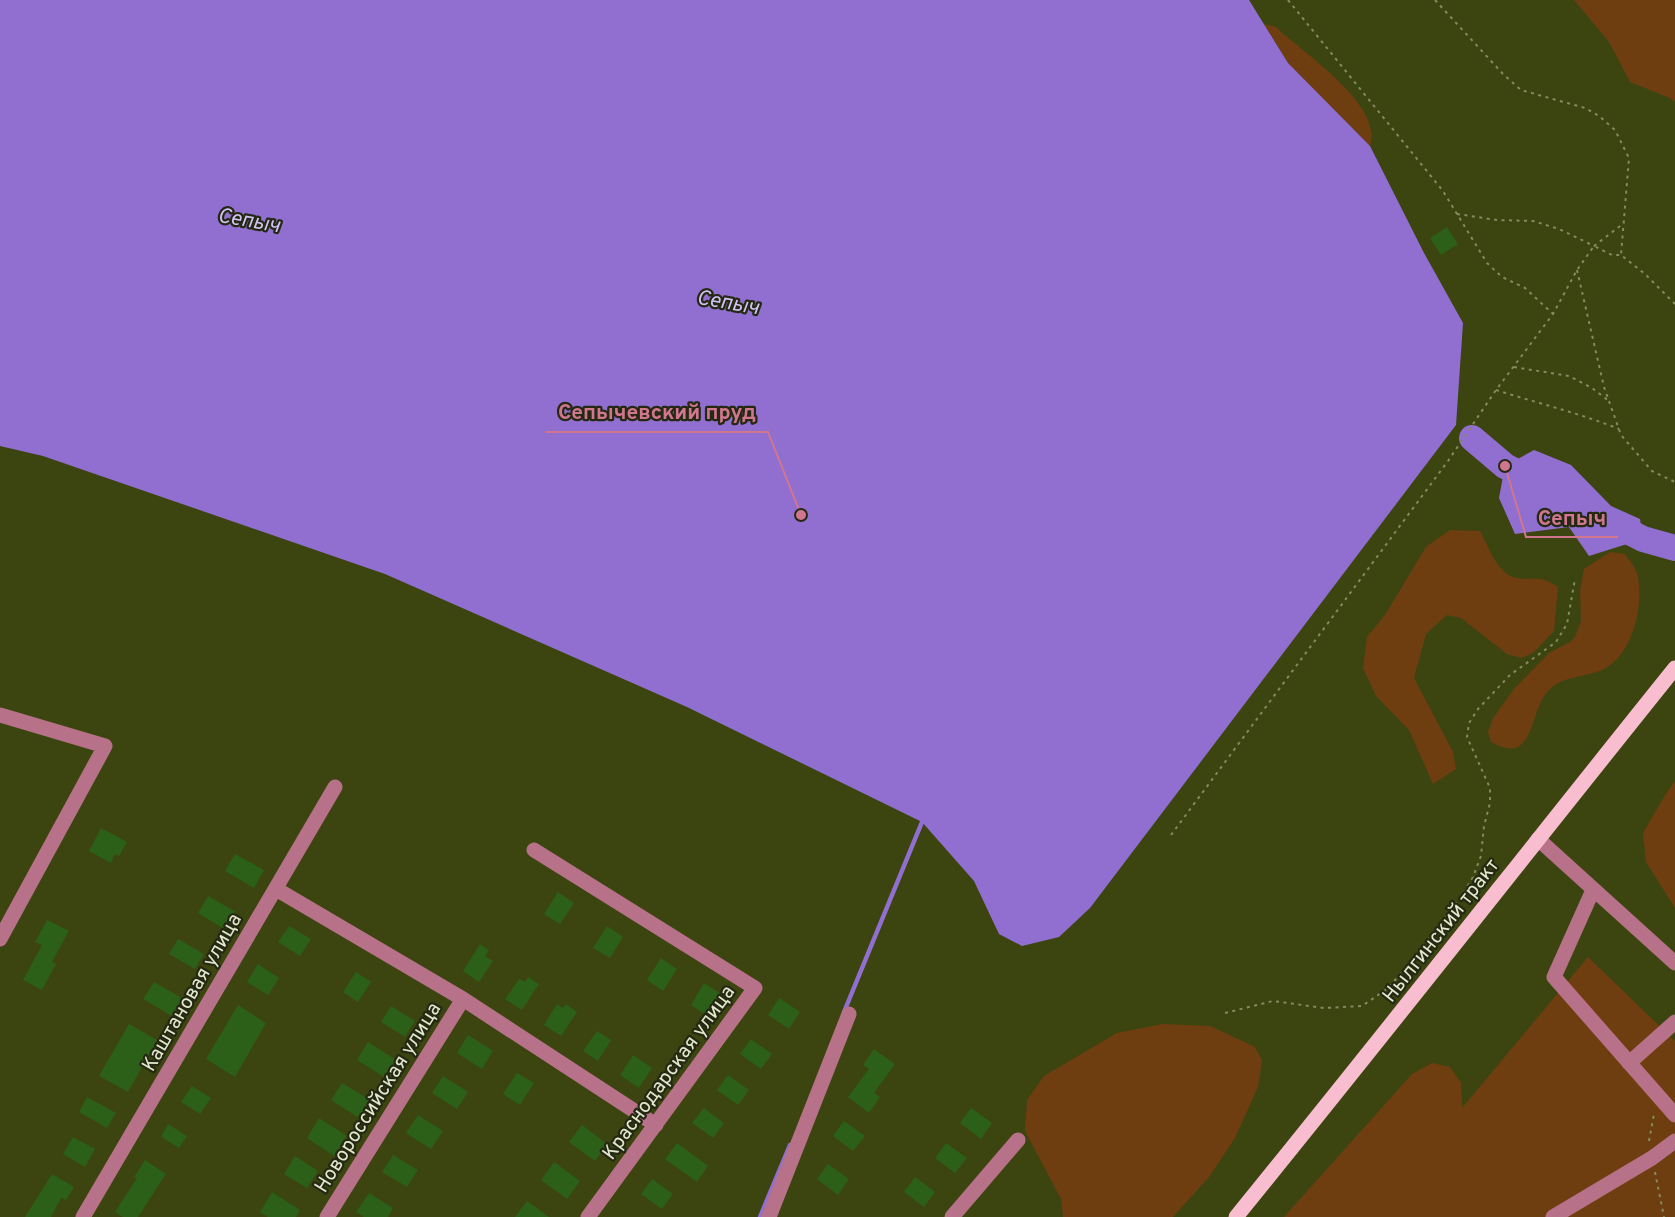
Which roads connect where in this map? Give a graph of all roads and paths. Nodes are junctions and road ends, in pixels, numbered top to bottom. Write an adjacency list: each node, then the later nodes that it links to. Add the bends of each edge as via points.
1 (1288, 0): 3 (path, via 1443,191)
2 (1436, 0): 4 (path, via 1521,90 1585,108 1615,130 1629,158)
3 (1457, 214): 5 (path, via 1533,221); 9 (path, via 1487,263 1502,277 1526,288)
4 (1624, 224): 5 (path); 6 (path)
5 (1594, 246): 6 (path, via 1612,255); 7 (path)
6 (1622, 255): 8 (path)
7 (1577, 270): 9 (path); 12 (path)
8 (1675, 304)
9 (1553, 314): 10 (path)
10 (1514, 367): 11 (path); 12 (path, via 1569,376)
11 (1496, 390): 13 (path); 19 (path, via 1392,538)
12 (1609, 401): 13 (path)
13 (1619, 429): 14 (path, via 1652,471)
14 (1675, 482)
15 (1575, 579): 27 (path, via 1568,624 1556,642 1510,675 1469,723 1467,737 1490,788 1481,856 1461,897 1404,970 1387,989 1362,1006 1324,1008 1273,1000)
16 (1675, 668): 20 (main road, Нылгинский тракт)
17 (0, 716): 24 (street, via 105,746)
18 (335, 787): 22 (street, Каштановая улица)
19 (1171, 835)
20 (1538, 839): 23 (street); 40 (main road, Нылгинский тракт)
21 (534, 850): 32 (street, Краснодарская улица, via 755,988)
22 (276, 889): 26 (street, Новороссийская улица); 35 (street, Каштановая улица)
23 (1593, 890): 25 (street); 30 (street, via 1554,977)
24 (0, 939)
25 (1675, 963)
26 (463, 999): 32 (street, Новороссийская улица); 36 (street, Новороссийская улица)
27 (1224, 1013)
28 (849, 1014): 38 (street)
29 (1675, 1022): 30 (street)
30 (1629, 1063): 31 (street)
31 (1675, 1115)
32 (656, 1125): 37 (street, Краснодарская улица)
33 (1018, 1140): 39 (street)
34 (1675, 1141): 41 (street)
35 (83, 1217)
36 (327, 1217)
37 (588, 1217)
38 (769, 1217)
39 (952, 1217)
40 (1236, 1217)
41 (1553, 1217)

